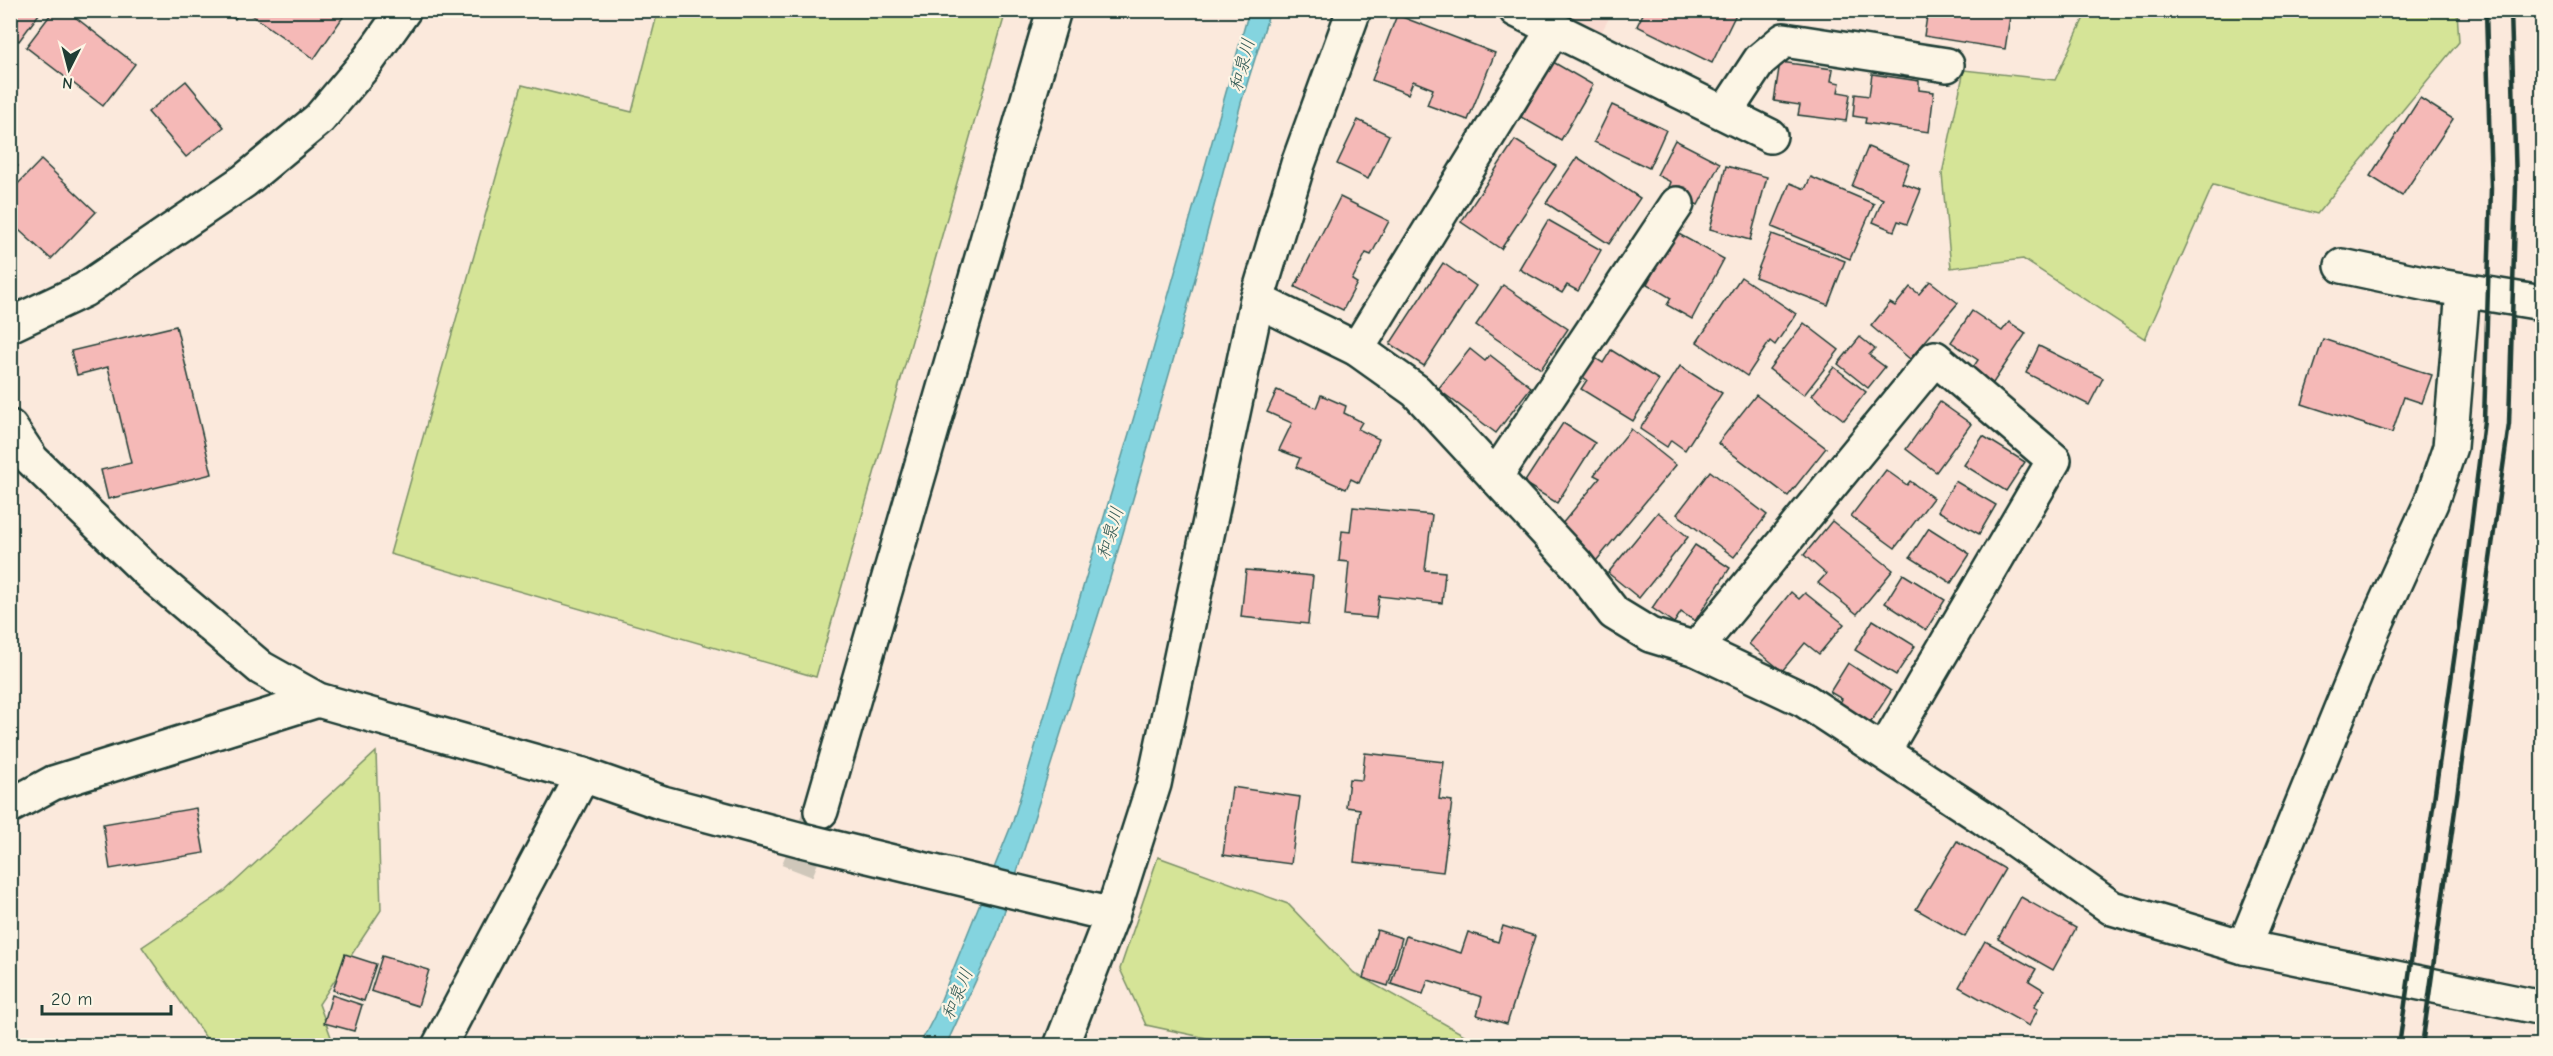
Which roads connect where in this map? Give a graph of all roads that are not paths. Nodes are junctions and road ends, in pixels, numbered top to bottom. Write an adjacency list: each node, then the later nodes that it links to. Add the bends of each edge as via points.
1 (404, 10): 14 (street, via 319,119 244,181 84,290)
2 (1054, 10): 23 (street)
3 (1354, 10): 12 (street, via 1298,164)
4 (1516, 10): 5 (street)
5 (1553, 30): 7 (street); 15 (street)
6 (1947, 65): 7 (street, via 1784,40 1760,60)
7 (1725, 113): 8 (street)
8 (1770, 136)
9 (1677, 204): 17 (street)
10 (2342, 266): 11 (street)
11 (2463, 290): 13 (street); 25 (street, via 2450,447 2431,503 2371,635)
12 (1257, 300): 15 (street); 24 (street, via 1154,784)
13 (2542, 303)
14 (10, 324)
15 (1357, 349): 17 (street, via 1416,391)
16 (10, 427): 19 (street, via 32,460 149,573 261,668)
17 (1495, 477): 18 (street, via 1576,564 1614,613 1650,635)
18 (1696, 650): 20 (street, via 1804,700); 20 (street, via 1935,358 2054,460)
19 (318, 700): 21 (street); 22 (street, via 53,783)
20 (1884, 752): 25 (street, via 2112,908)
21 (583, 775): 24 (street, bridge, via 663,803 801,840); 27 (street)
22 (10, 806)
23 (820, 811)
24 (1112, 915): 28 (street)
25 (2244, 946): 26 (street)
26 (2542, 1008)
27 (439, 1046)
28 (1061, 1046)

